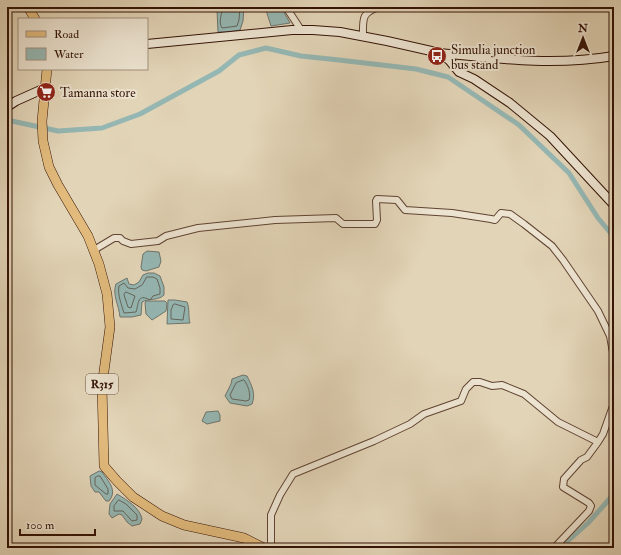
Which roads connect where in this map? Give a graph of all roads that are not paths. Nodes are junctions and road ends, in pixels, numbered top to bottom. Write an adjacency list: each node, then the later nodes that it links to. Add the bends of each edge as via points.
1 (28, 7): 4 (main road)
2 (286, 7): 5 (street)
3 (380, 7): 6 (street, via 370,10 364,19)
4 (34, 18)
5 (301, 30): 6 (street, via 340,32); 7 (street)
6 (363, 37): 8 (street)
7 (148, 44)
8 (440, 53): 9 (street, via 532,62 562,62); 13 (street, via 459,72 510,103 550,136)
9 (614, 56)
10 (46, 70): 11 (main road, R315)
11 (45, 88): 12 (street); 14 (main road, R315, via 42,121 49,167)
12 (7, 107)
13 (614, 205)
14 (94, 250): 15 (street, via 114,238 131,244 158,241 166,236 198,228 275,220 336,218 344,224 375,224 377,199 397,200 405,210 452,213 495,220 501,213 510,214 552,246 598,311 610,336); 18 (main road, R315, via 107,294 110,327 102,386 104,466 134,497 162,516 184,525 244,538)
15 (614, 358)
16 (614, 403): 17 (street)
17 (598, 442): 19 (street, via 558,422 524,394 502,385 492,386 473,382 466,389 461,401 424,414 410,424 367,444 293,474 271,515); 20 (street, via 563,483 564,487 589,503 589,511)
18 (264, 548)
19 (271, 548)
20 (554, 548)

